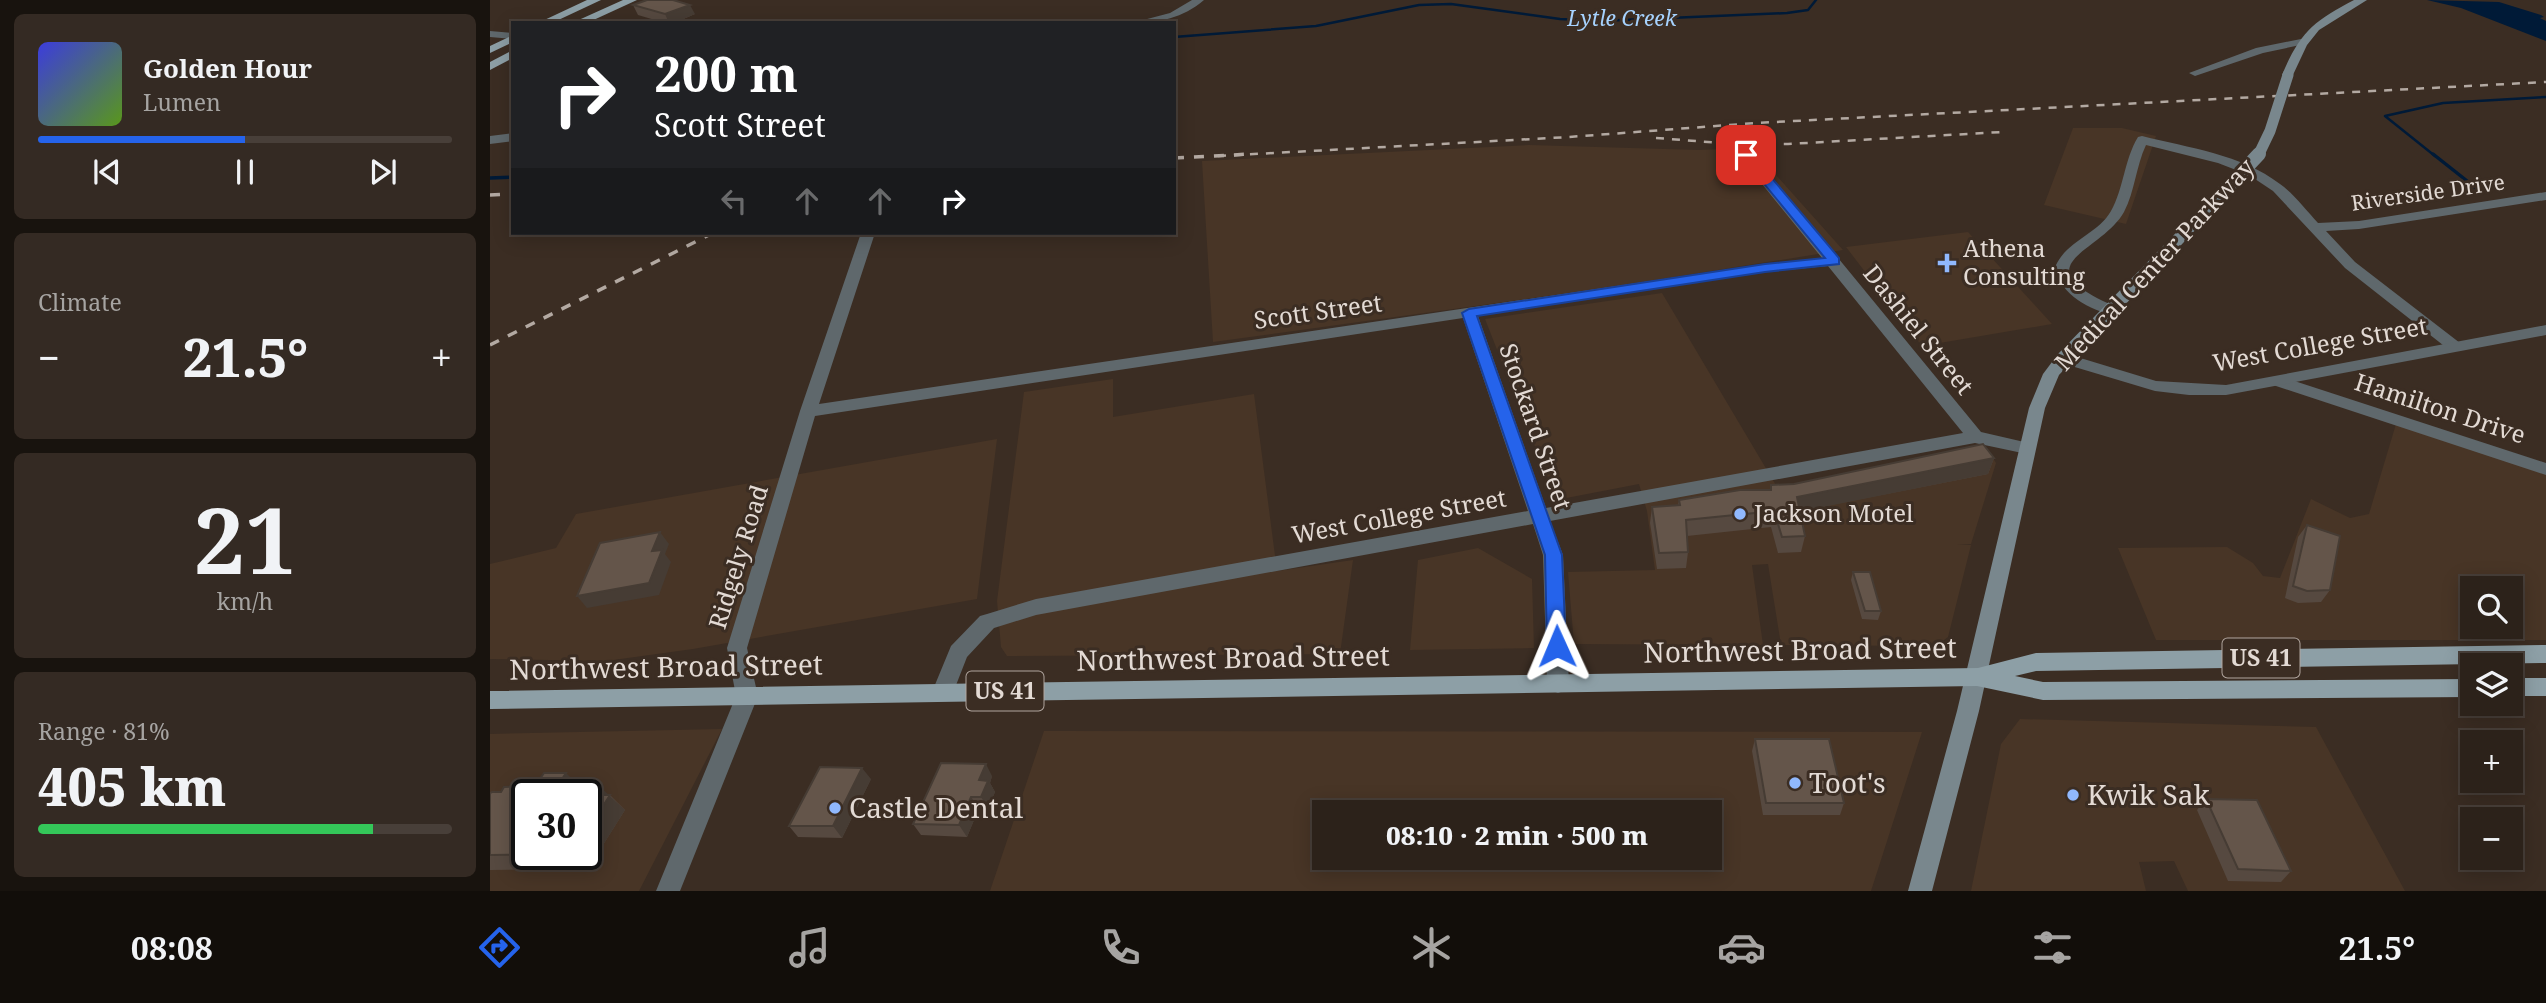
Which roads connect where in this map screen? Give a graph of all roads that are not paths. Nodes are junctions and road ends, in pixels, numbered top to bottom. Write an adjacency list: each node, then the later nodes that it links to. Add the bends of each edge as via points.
1 (596, 0): 5 (main road)
2 (632, 0): 6 (main road)
3 (1199, 0): 7 (street, via 1173,15)
4 (2362, 0): 11 (main road, via 2311,29)
5 (548, 21)
6 (582, 21)
7 (1146, 21)
8 (490, 34): 9 (street)
9 (511, 37)
10 (511, 38): 12 (main road)
11 (2301, 41): 15 (street); 23 (main road, Medical Center Parkway, bridge, via 2258,156)
12 (490, 50)
13 (511, 54): 14 (main road)
14 (490, 66)
15 (2195, 73)
16 (511, 137): 17 (street)
17 (490, 140)
18 (1746, 155): 22 (street, Dashiel Street)
19 (2546, 196): 20 (street, Riverside Drive, via 2359,225)
20 (2315, 227): 23 (street, via 2278,188 2254,172 2143,140 2117,212 2066,255 2061,267 2066,282); 26 (street, via 2350,265)
21 (867, 235): 29 (street, Ridgely Road)
22 (1834, 261): 24 (street, Scott Street); 30 (street, Dashiel Street)
23 (2109, 309): 27 (main road, Medical Center Parkway)
24 (1469, 313): 29 (street, Scott Street); 33 (street, Stockard Street)
25 (2546, 330): 26 (street, West College Street)
26 (2454, 346): 28 (street, West College Street)
27 (2064, 358): 28 (street, West College Street, via 2155,386 2189,390 2226,390); 31 (main road, Medical Center Parkway, via 2037,408)
28 (2279, 381): 32 (street, Hamilton Drive)
29 (808, 411): 41 (street, Ridgely Road, via 737,648)
30 (1975, 437): 31 (street, West College Street); 33 (street, West College Street)
31 (2027, 448): 35 (main road, Medical Center Parkway)
32 (2546, 469)
33 (1542, 516): 36 (street, Stockard Street, via 1553,555); 40 (street, West College Street, via 1036,607 987,622 958,652)
34 (2546, 654): 35 (main road, Northwest Broad Street / US 41, via 2036,662)
35 (1977, 677): 36 (main road, Northwest Broad Street / US 41); 38 (main road, Northwest Broad Street / US 41, via 2043,691); 44 (main road, Medical Center Parkway)
36 (1558, 684): 40 (main road, Northwest Broad Street / US 41)
37 (2546, 687): 39 (main road)
38 (2460, 688)
39 (2523, 688)
40 (943, 692): 41 (main road, Northwest Broad Street / US 41)
41 (747, 696): 42 (main road, Northwest Broad Street / US 41); 43 (street)
42 (490, 700)
43 (668, 891)
44 (1920, 891)

